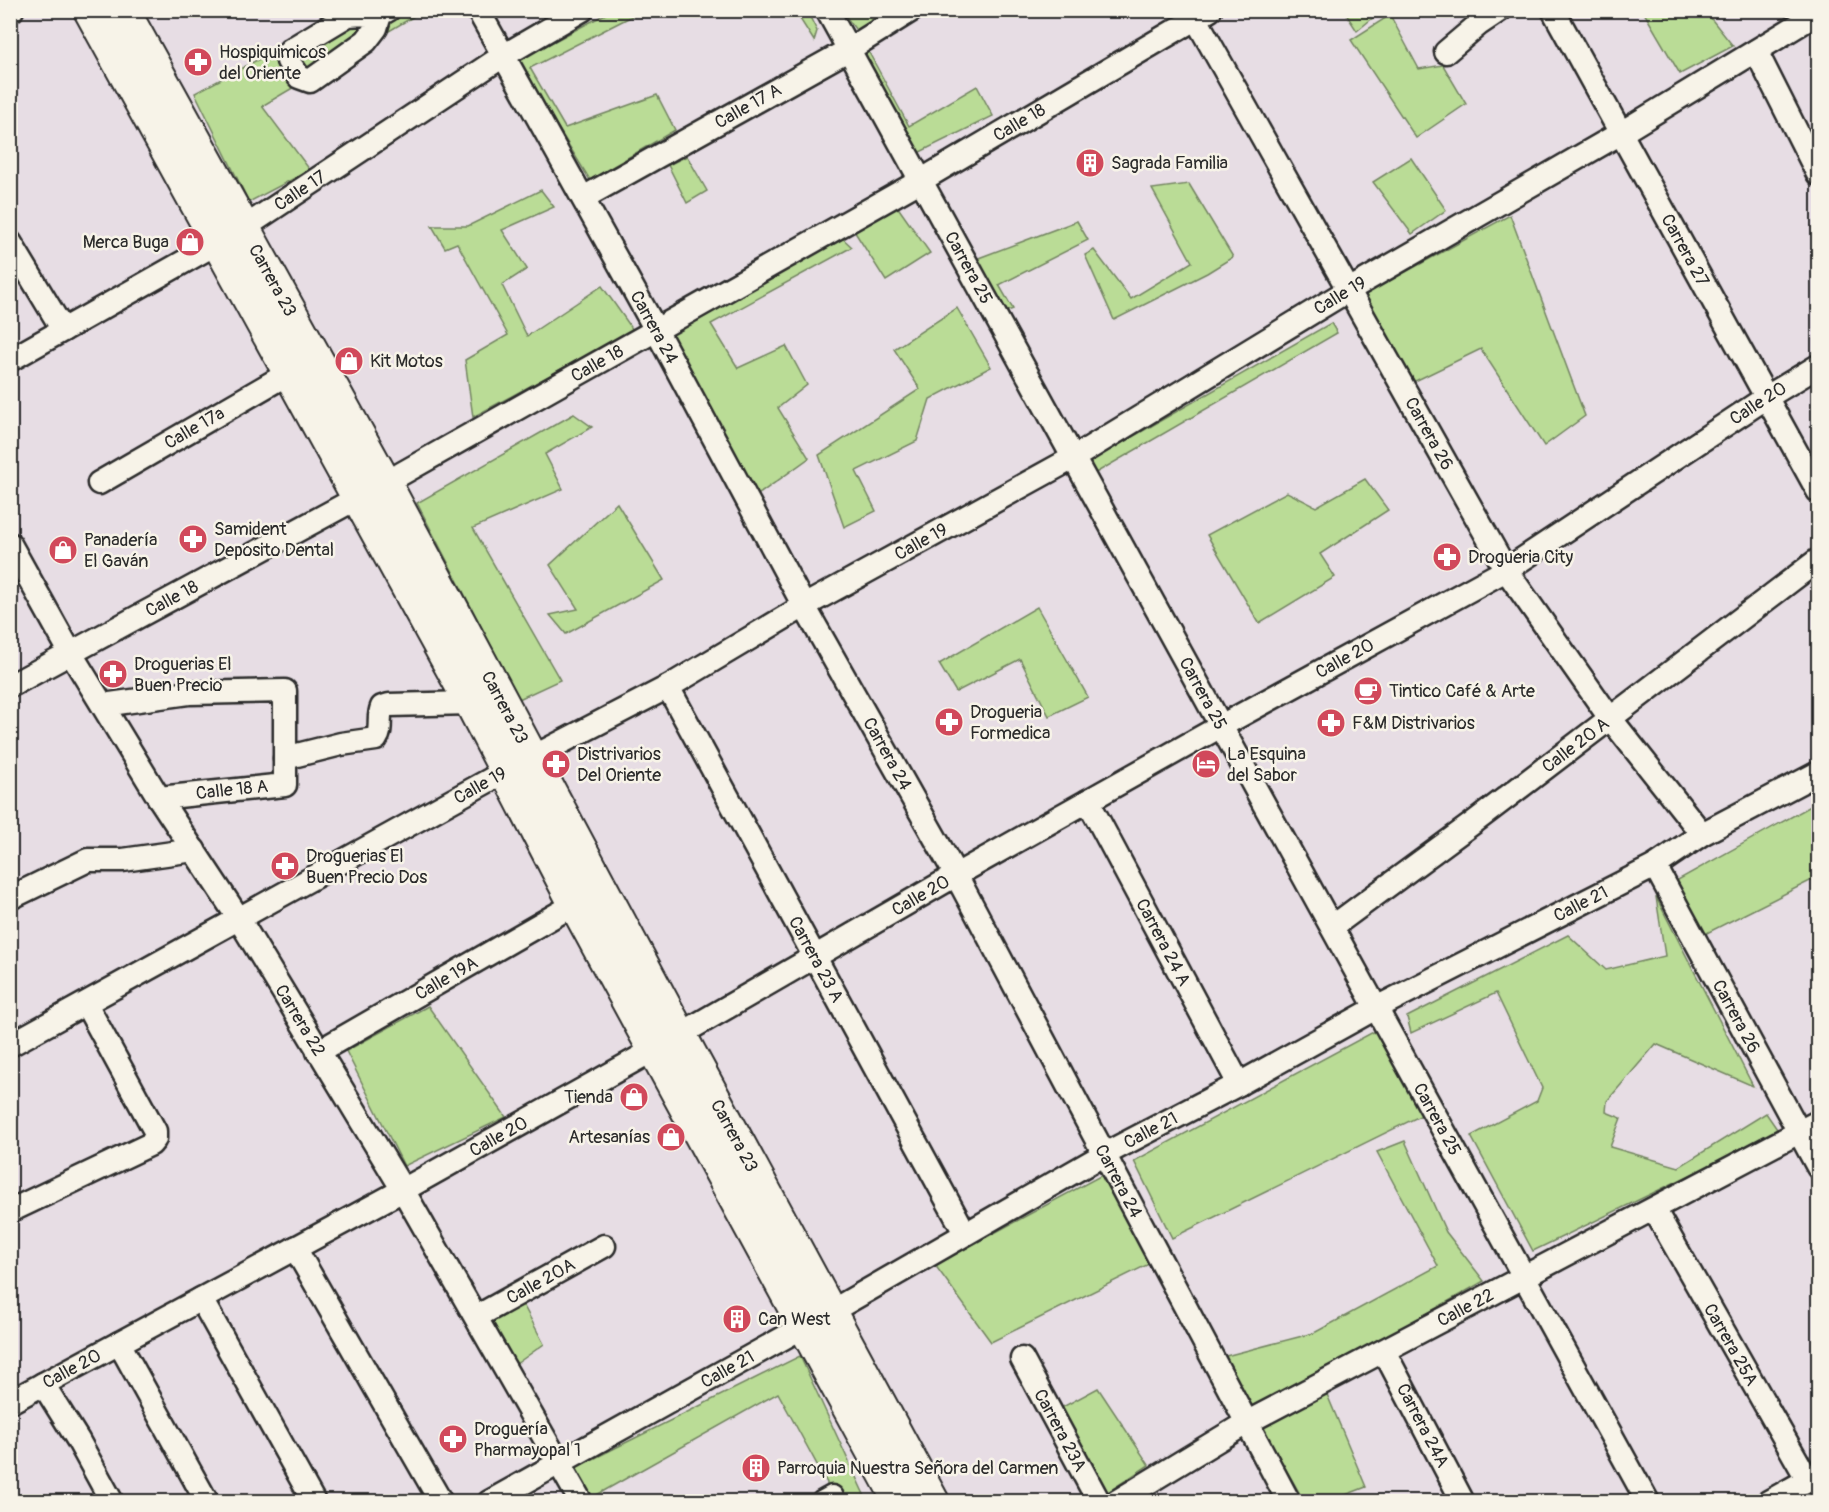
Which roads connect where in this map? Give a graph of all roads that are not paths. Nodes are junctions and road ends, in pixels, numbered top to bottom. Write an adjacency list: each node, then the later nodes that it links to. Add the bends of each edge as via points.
1 (90, 10): 19 (street, Carrera 23)
2 (123, 10): 19 (street, Carrera 23)
3 (478, 10): 14 (street, Carrera 24)
4 (582, 10): 14 (street, Calle 17)
5 (827, 10): 11 (street, Carrera 25)
6 (912, 10): 11 (street, Calle 17 A)
7 (1500, 10): 13 (street)
8 (1553, 10): 15 (street, Carrera 27)
9 (1818, 13): 12 (street, Calle 19)
10 (1199, 14): 17 (street, Calle 18); 21 (street, Carrera 26)
11 (848, 50): 17 (street, Carrera 25); 18 (street, Calle 17 A)
12 (1756, 51): 15 (street, Calle 19); 16 (street)
13 (1446, 52)
14 (503, 56): 18 (street, Carrera 24); 19 (street, Calle 17)
15 (1622, 133): 21 (street, Calle 19); 27 (street, Carrera 27)
16 (1818, 174)
17 (920, 181): 23 (street, Calle 18); 28 (street, Carrera 25)
18 (583, 198): 23 (street, Carrera 24)
19 (230, 237): 22 (street, Calle 17); 26 (street, Carrera 23); 30 (street, Carrera 23)
20 (10, 242): 22 (street)
21 (1347, 291): 28 (street, Calle 19); 34 (street, Carrera 26)
22 (63, 330): 24 (street, Calle 17)
23 (656, 330): 30 (street, Calle 18); 35 (street, Carrera 24)
24 (10, 360)
25 (1818, 366): 27 (street, Calle 20)
26 (289, 373): 29 (street, Calle 17a); 30 (street, Carrera 23)
27 (1767, 397): 31 (street, Carrera 27); 34 (street, Calle 20)
28 (1073, 458): 35 (street, Calle 19); 42 (street, Carrera 25)
29 (99, 483)
30 (372, 491): 36 (street, Calle 18); 39 (street, Carrera 23); 44 (street, Carrera 23)
31 (1818, 491)
32 (10, 544): 36 (street, Carrera 22)
33 (1818, 560): 41 (street, Calle 20 A)
34 (1506, 570): 41 (street, Carrera 26); 42 (street, Calle 20)
35 (804, 606): 38 (street, Calle 19); 51 (street, Carrera 24)
36 (70, 652): 37 (street, Calle 18); 40 (street, Carrera 22)
37 (10, 686)
38 (668, 687): 44 (street, Calle 19); 56 (street, Carrera 23 A)
39 (471, 703): 43 (street, via 382,707 381,730 376,739); 44 (street, Carrera 23)
40 (103, 705): 43 (street, Calle 18 A, via 189,693 285,691); 46 (street, Carrera 22)
41 (1610, 718): 48 (street, Carrera 26); 55 (street, Calle 20 A)
42 (1221, 726): 47 (street, Calle 20); 55 (street, Carrera 25)
43 (285, 758): 46 (street, Calle 18 A, via 285,785)
44 (519, 764): 53 (street, Carrera 23); 54 (street, Calle 19); 59 (street, Carrera 23)
45 (1818, 773): 48 (street, Calle 21)
46 (159, 798): 49 (street, Carrera 22)
47 (1088, 801): 51 (street, Calle 20); 62 (street, Carrera 24 A)
48 (1702, 834): 50 (street, Calle 21)
49 (194, 850): 52 (street, via 123,860 88,860); 54 (street, Carrera 22)
50 (1655, 866): 58 (street, Calle 21); 63 (street, Carrera 26)
51 (956, 875): 56 (street, Calle 20); 64 (street, Carrera 24)
52 (10, 898)
53 (575, 904): 59 (street, Carrera 23); 61 (street, Calle 19A)
54 (239, 919): 57 (street, Calle 19); 61 (street, Carrera 22)
55 (1332, 927): 58 (street, Carrera 25)
56 (814, 957): 59 (street, Calle 20); 69 (street, Carrera 23 A)
57 (86, 1004): 60 (street, Calle 19); 68 (street, via 155,1131 155,1139)
58 (1376, 1008): 62 (street, Calle 21); 72 (street, Carrera 25)
59 (667, 1042): 66 (street, Calle 20); 75 (street, Carrera 23)
60 (10, 1045)
61 (318, 1052): 66 (street, Carrera 22)
62 (1239, 1084): 64 (street, Calle 21)
63 (1809, 1127): 65 (street, Carrera 26); 67 (street, Calle 22)
64 (1103, 1155): 69 (street, Calle 21); 81 (street, Carrera 24)
65 (1818, 1167)
66 (403, 1190): 71 (street, Calle 20); 74 (street, Carrera 22)
67 (1654, 1209): 72 (street, Calle 22); 83 (street, Carrera 25A)
68 (10, 1211)
69 (964, 1233): 75 (street, Calle 21)
70 (604, 1246): 74 (street, Calle 20A)
71 (295, 1248): 73 (street, Calle 20); 87 (street)
72 (1524, 1277): 77 (street, Calle 22); 96 (street, Carrera 25)
73 (201, 1299): 76 (street, Calle 20); 86 (street)
74 (476, 1317): 82 (street, Carrera 22)
75 (818, 1319): 82 (street, Calle 21); 90 (street, Carrera 23); 91 (street, Carrera 23)
76 (119, 1343): 79 (street, Calle 20); 85 (street)
77 (1384, 1351): 81 (street, Calle 22); 95 (street, Carrera 24A)
78 (1022, 1359): 92 (street, Carrera 23A)
79 (43, 1384): 80 (street, Calle 20); 84 (street)
80 (10, 1402)
81 (1246, 1423): 93 (street, Calle 22); 94 (street, Carrera 24)
82 (560, 1463): 88 (street, Calle 21); 89 (street, Carrera 22)
83 (1813, 1477): 97 (street)
84 (112, 1502)
85 (207, 1502)
86 (314, 1502)
87 (441, 1502)
88 (489, 1502)
89 (581, 1502)
90 (900, 1502)
91 (933, 1502)
92 (1099, 1502)
93 (1116, 1502)
94 (1289, 1502)
95 (1462, 1502)
96 (1648, 1502)
97 (1768, 1502)

